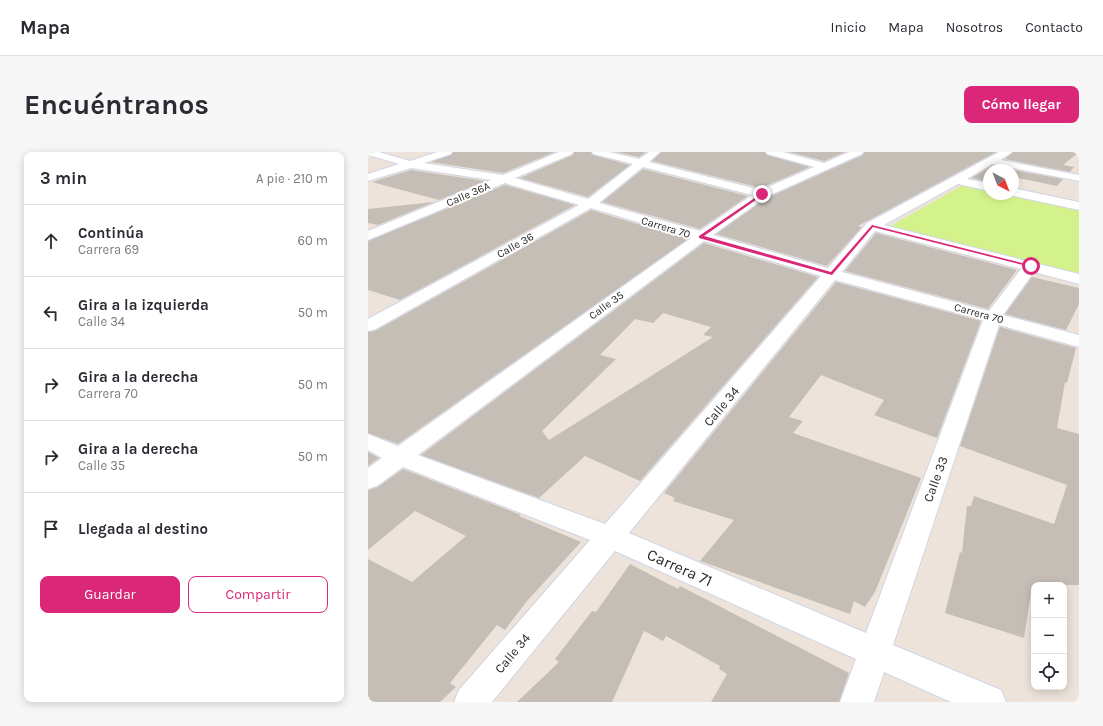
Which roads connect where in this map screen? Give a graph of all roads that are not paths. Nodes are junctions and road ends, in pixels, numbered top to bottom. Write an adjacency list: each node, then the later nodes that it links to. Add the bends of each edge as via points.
1 (368, 152): 10 (street, Carrera 70)
2 (447, 152): 10 (street)
3 (568, 152): 14 (street, Calle 36A)
4 (597, 152): 9 (street)
5 (655, 152): 9 (street, Calle 36)
6 (771, 152): 11 (street)
7 (858, 152): 11 (street, Calle 35)
8 (999, 156): 13 (street); 15 (street, Calle 34)
9 (641, 162): 18 (street); 19 (street, Calle 36)
10 (409, 164): 12 (street); 14 (street, Carrera 70)
11 (822, 166): 18 (street, Calle 35)
12 (368, 178)
13 (1079, 178)
14 (504, 179): 19 (street, Carrera 70); 22 (street, Calle 36A)
15 (957, 180): 16 (street); 21 (street, Calle 34)
16 (983, 186)
17 (1019, 193): 20 (street)
18 (762, 194): 23 (street, Calle 35)
19 (590, 204): 23 (street, Carrera 70); 28 (street, Calle 36)
20 (1079, 206)
21 (872, 226): 24 (street); 25 (street, Calle 34)
22 (368, 236)
23 (700, 237): 25 (street, Carrera 70); 31 (street, Calle 35)
24 (1031, 266): 26 (street); 27 (street, Calle 33)
25 (832, 274): 27 (street, Carrera 70); 33 (street, Calle 34)
26 (1079, 279)
27 (993, 317): 29 (street, Carrera 70); 34 (street, Calle 33)
28 (368, 326)
29 (1079, 341)
30 (368, 441): 31 (street, Carrera 71)
31 (398, 456): 32 (street, Calle 35); 33 (street, Carrera 71)
32 (368, 480)
33 (611, 537): 34 (street, Carrera 71); 35 (street, Calle 34)
34 (873, 653): 36 (street, Calle 33); 37 (street, Carrera 71)
35 (471, 702)
36 (857, 702)
37 (989, 702)

